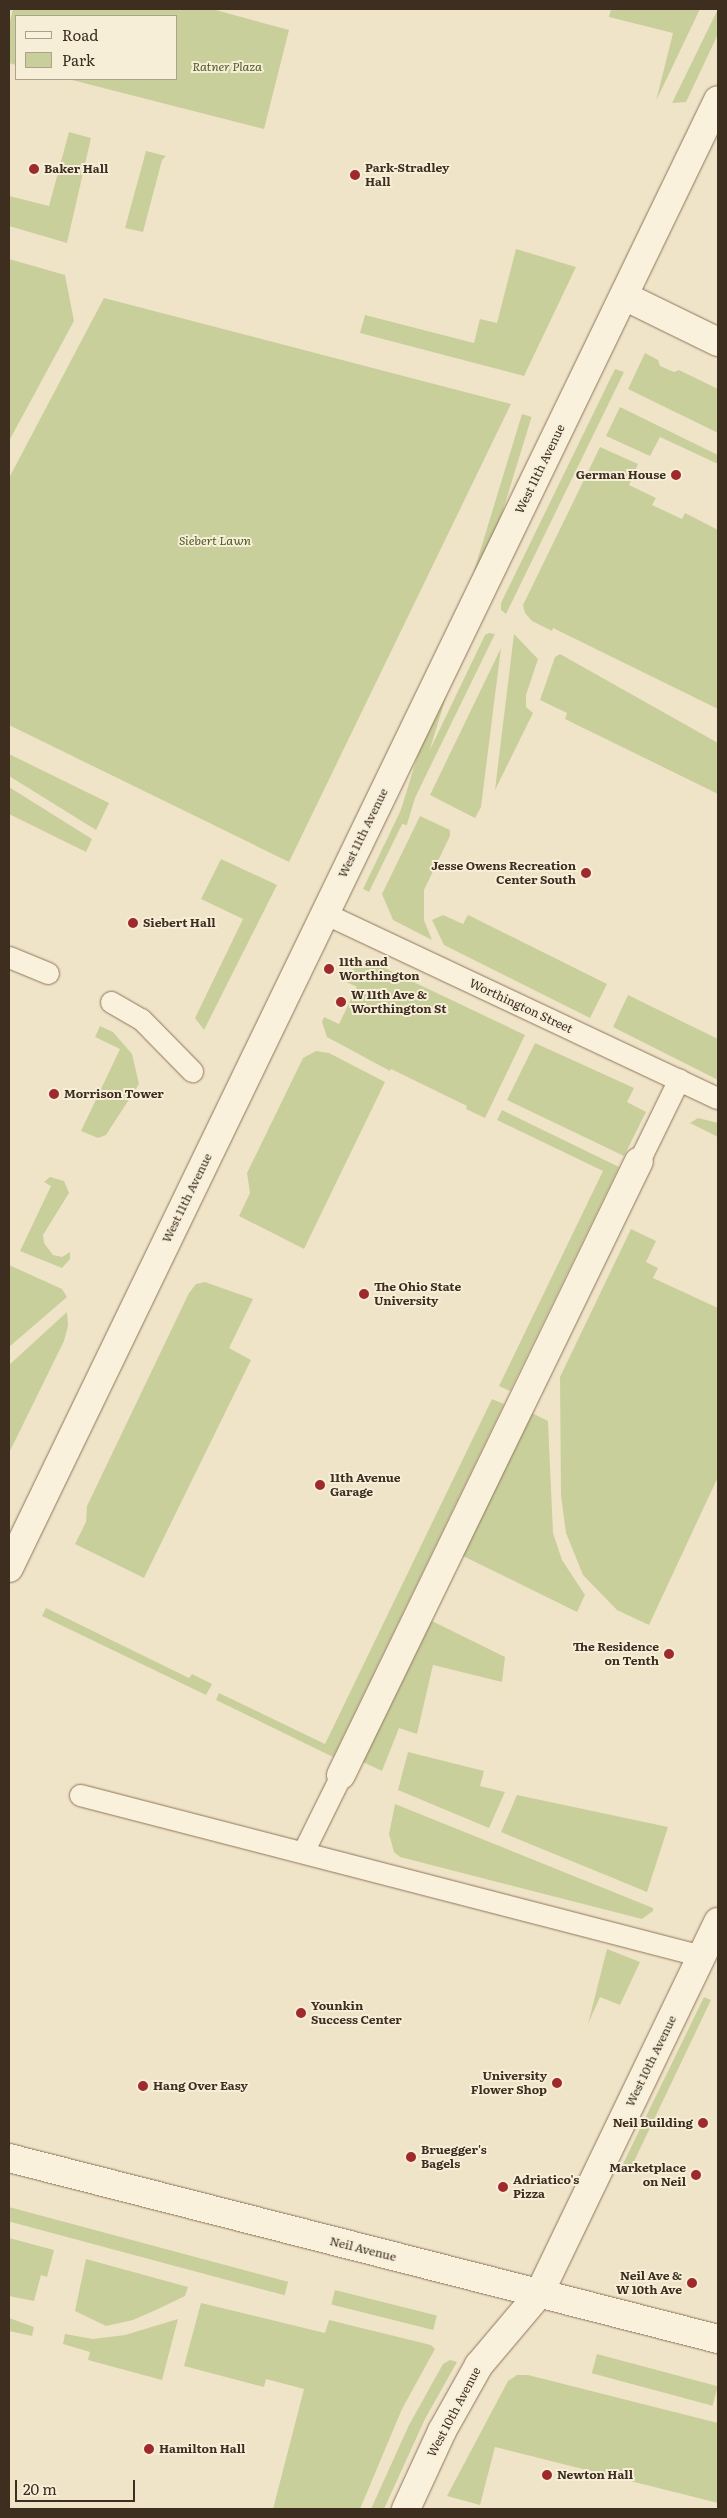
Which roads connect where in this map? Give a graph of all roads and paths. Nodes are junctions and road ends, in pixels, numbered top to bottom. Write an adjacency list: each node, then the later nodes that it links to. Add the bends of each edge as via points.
1 (718, 100): 2 (street, West 11th Avenue)
2 (624, 296): 3 (street); 4 (street, West 11th Avenue)
3 (718, 342)
4 (324, 914): 9 (lane, Worthington Street); 12 (street, West 11th Avenue)
5 (9, 957): 6 (lane)
6 (48, 973)
7 (111, 1002): 8 (lane, via 141,1020)
8 (192, 1071)
9 (679, 1079): 10 (lane, Worthington Street); 11 (lane)
10 (718, 1098)
11 (639, 1161): 13 (street)
12 (9, 1568)
13 (341, 1775): 15 (lane)
14 (80, 1795): 15 (lane)
15 (304, 1852): 17 (lane)
16 (718, 1922): 17 (street, West 10th Avenue)
17 (702, 1956): 19 (street, West 10th Avenue)
18 (9, 2158): 19 (street, Neil Avenue)
19 (539, 2294): 20 (street, Neil Avenue); 21 (street, West 10th Avenue, via 478,2365 442,2431)
20 (718, 2339)
21 (406, 2509)

